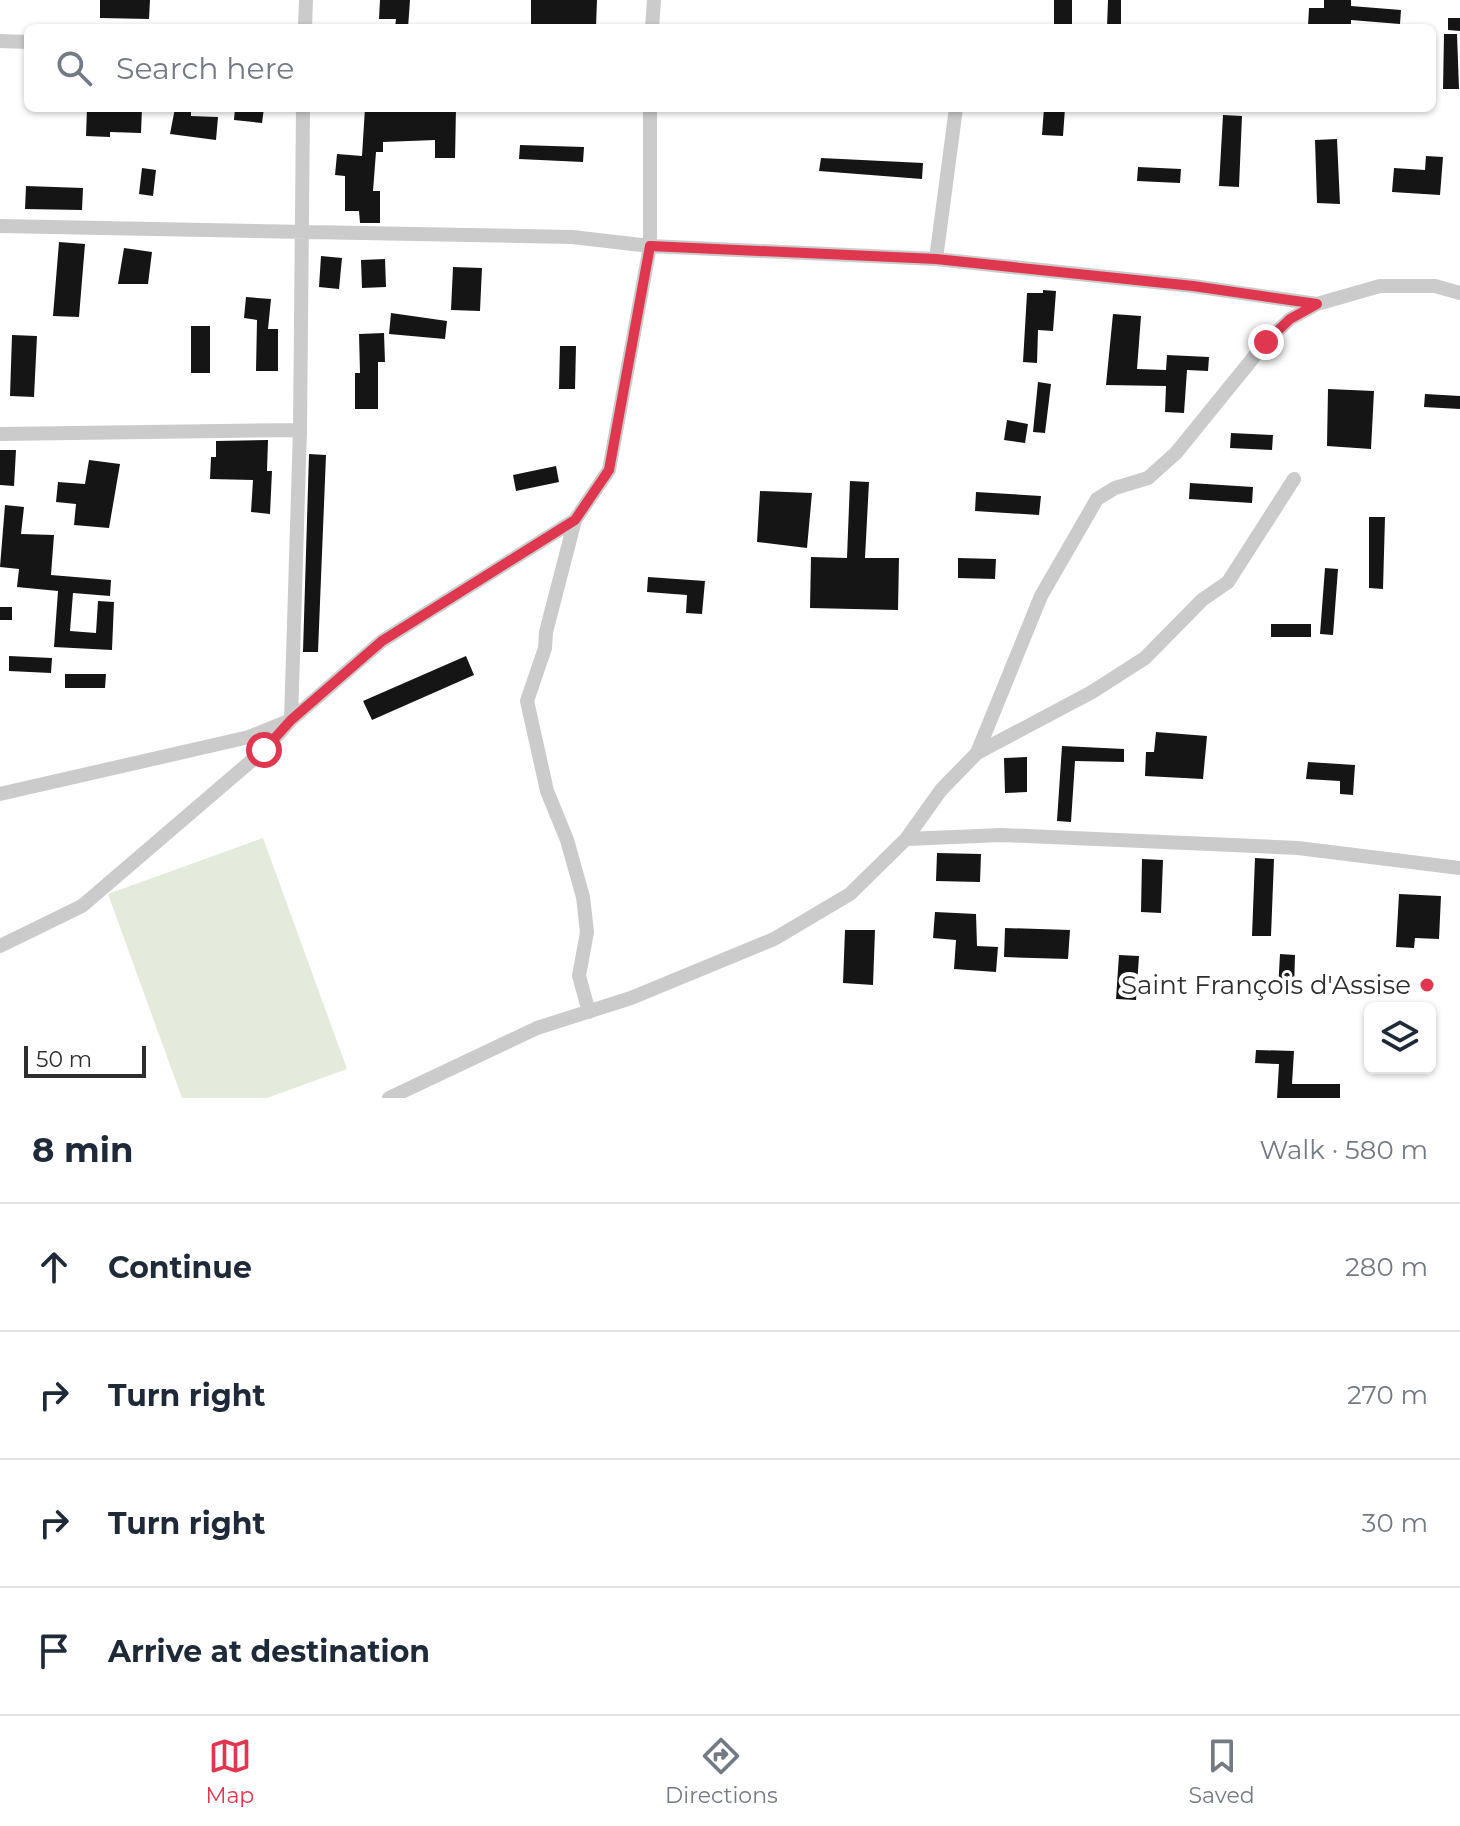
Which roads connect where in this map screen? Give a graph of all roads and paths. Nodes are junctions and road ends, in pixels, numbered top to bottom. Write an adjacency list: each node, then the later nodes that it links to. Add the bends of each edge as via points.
1 (306, 0): 3 (street)
2 (654, 0): 4 (street)
3 (305, 24)
4 (652, 24)
5 (0, 41): 6 (street)
6 (24, 42)
7 (303, 112): 11 (street)
8 (650, 112): 12 (street)
9 (955, 112): 13 (street)
10 (0, 226): 11 (street)
11 (303, 230): 12 (street, via 572,237); 16 (street)
12 (650, 246): 13 (street); 19 (street, via 609,470)
13 (936, 259): 15 (street)
14 (1460, 293): 15 (street, via 1435,286 1380,286)
15 (1317, 304): 21 (street, via 1290,319 1266,342 1176,453 1148,478 1097,499 1041,596)
16 (300, 430): 17 (street); 20 (street)
17 (0, 434)
18 (1294, 479): 21 (street, via 1228,582 1202,600 1145,658)
19 (575, 520): 20 (street, via 382,641); 26 (street, via 527,701 547,791 567,840 586,913 579,976)
20 (291, 720): 22 (street, via 249,737); 25 (street, via 264,750 82,906)
21 (977, 753): 23 (street, via 941,790)
22 (0, 794)
23 (906, 839): 24 (street, via 1002,835 1298,848); 26 (street, via 850,894 774,939)
24 (1460, 868)
25 (0, 946)
26 (589, 1012): 27 (street, via 537,1028)
27 (389, 1098)

